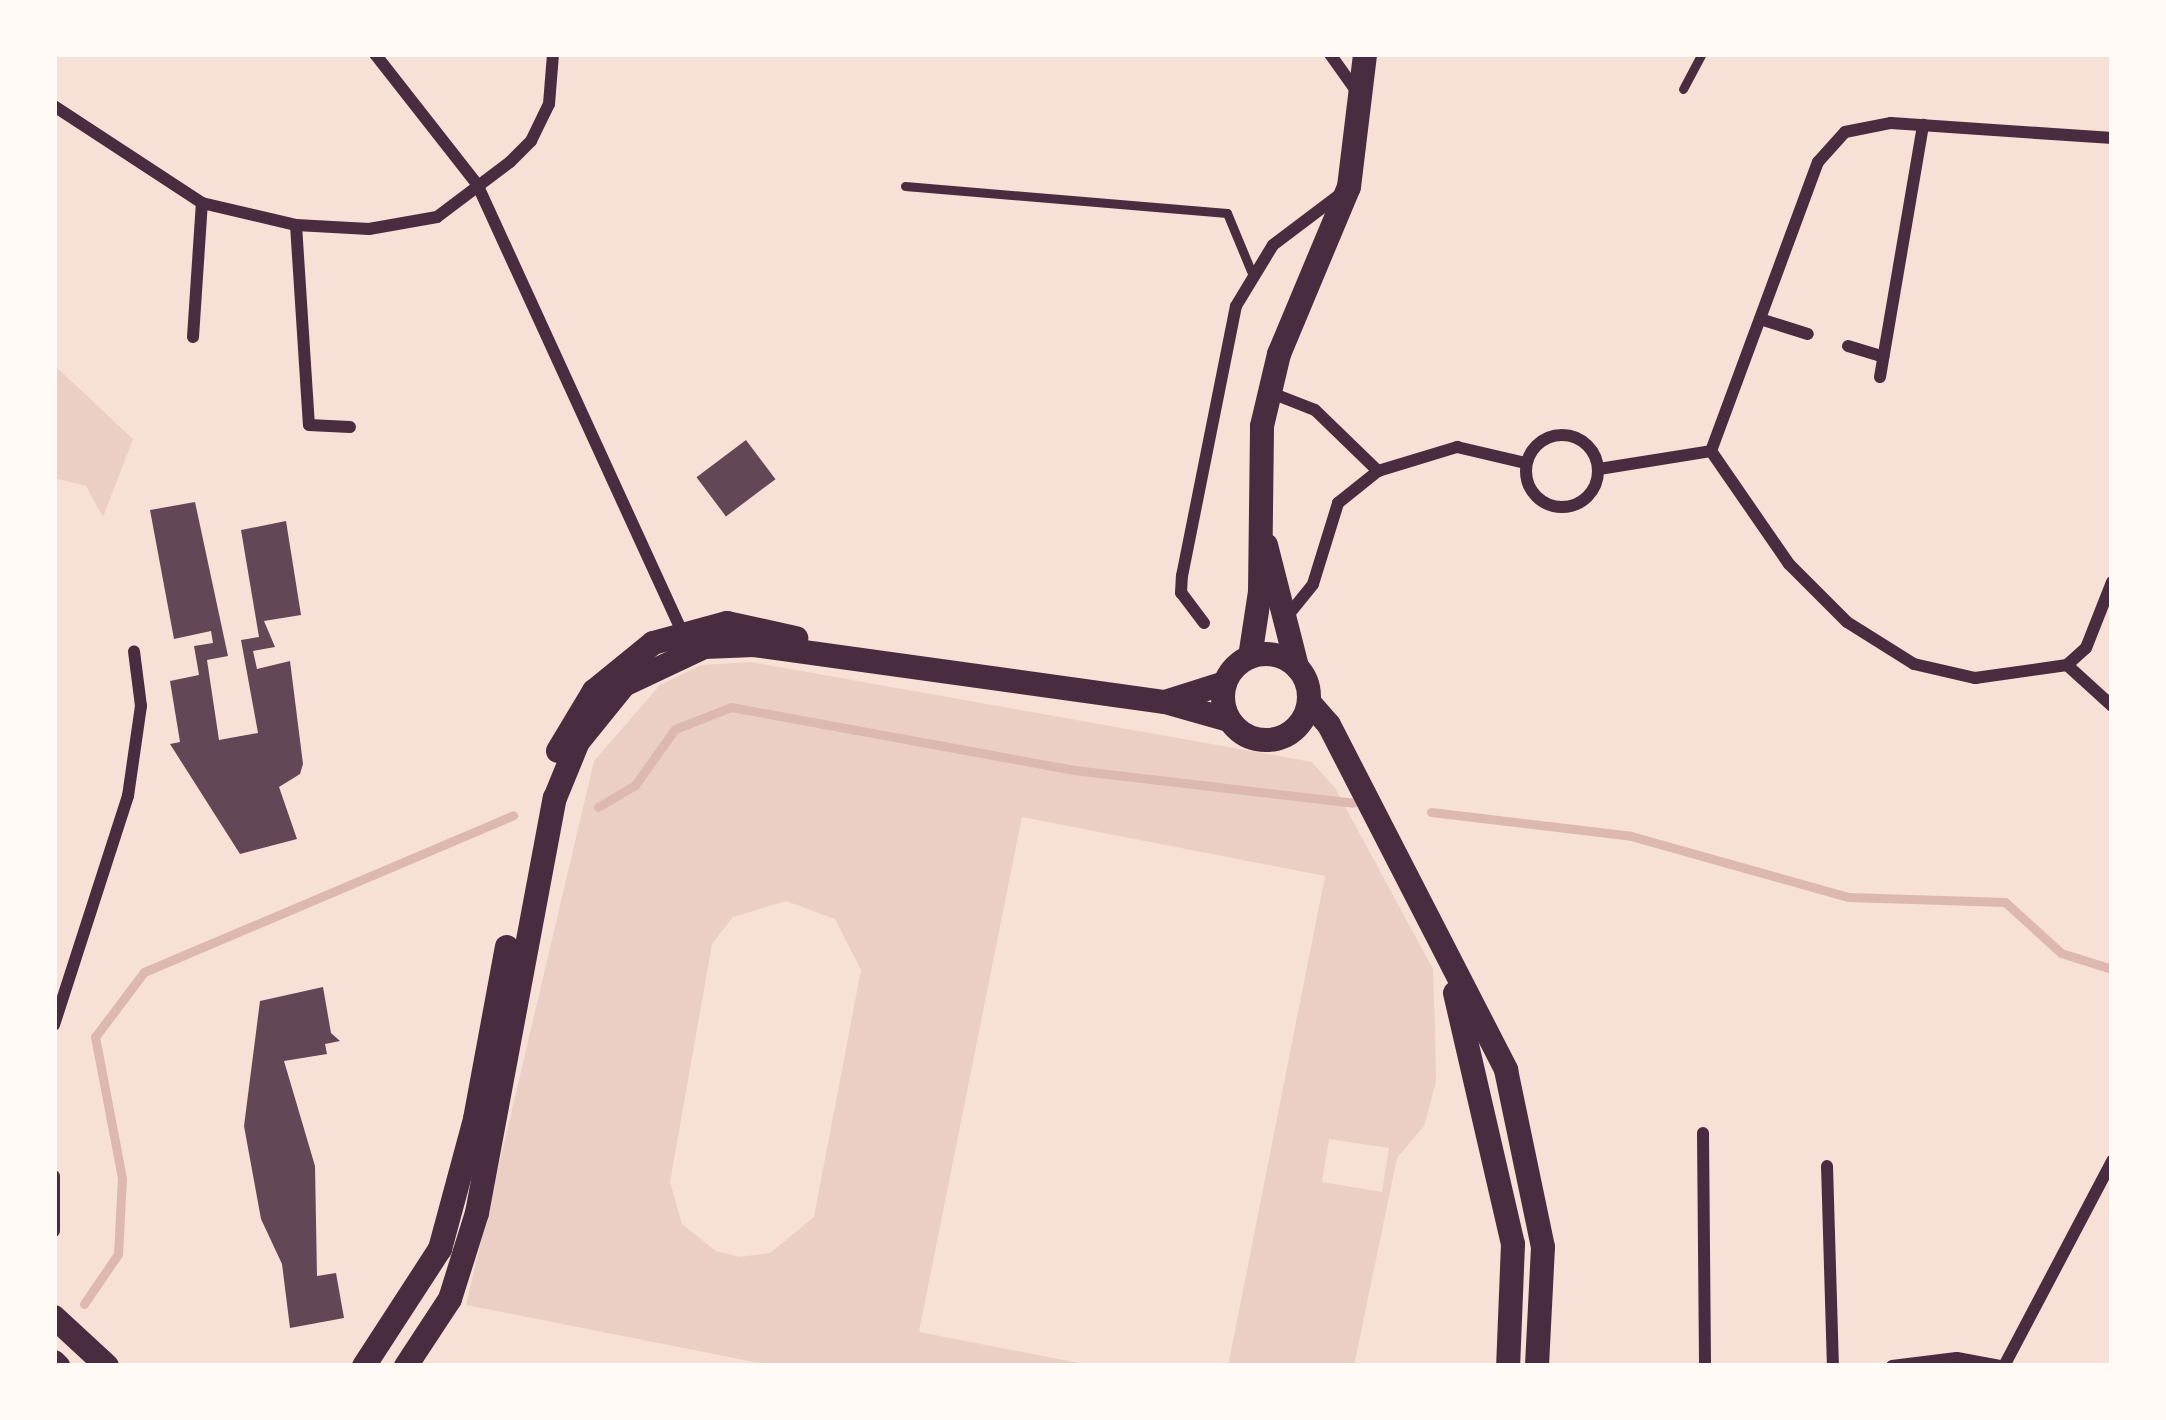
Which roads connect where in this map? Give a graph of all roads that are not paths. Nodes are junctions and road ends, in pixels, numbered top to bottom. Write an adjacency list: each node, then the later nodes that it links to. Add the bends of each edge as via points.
1 (375, 54): 11 (street)
2 (553, 54): 11 (street, via 549,104 531,141)
3 (1330, 54): 7 (street)
4 (1364, 54): 7 (main road)
5 (1702, 54): 6 (lane)
6 (1683, 89)
7 (1365, 102): 13 (main road)
8 (54, 106): 14 (street)
9 (1923, 125): 10 (street); 17 (street, via 1867,124 1828,146); 21 (street)
10 (2112, 138)
11 (477, 184): 15 (street, via 437,217 369,229); 33 (street)
12 (904, 186): 16 (lane, via 1227,212)
13 (1349, 187): 16 (street, via 1297,222); 23 (main road)
14 (202, 202): 15 (street); 19 (street)
15 (296, 225): 24 (street, via 309,425)
16 (1251, 271): 32 (street, via 1204,435 1182,576 1181,593)
17 (1760, 319): 18 (street); 25 (street)
18 (1808, 334)
19 (193, 337)
20 (1848, 346): 21 (street)
21 (1883, 357): 22 (street)
22 (1880, 377)
23 (1269, 392): 28 (street, via 1315,410); 29 (main road, via 1257,464)
24 (350, 427)
25 (1711, 452): 27 (street); 36 (street, via 1789,564 1847,622 1914,664 1975,678)
26 (1526, 463): 27 (street, via 1558,434 1586,443); 27 (street, via 1526,481 1550,506 1584,500); 28 (street, via 1457,447)
27 (1599, 469)
28 (1378, 470): 31 (street, via 1338,503 1312,584)
29 (1259, 526): 31 (main road); 35 (main road)
30 (2112, 582): 36 (street, via 2086,648)
31 (1288, 614): 37 (main road)
32 (1204, 623)
33 (686, 641): 39 (main road, via 756,627 826,650); 54 (main road, via 627,660 594,691 541,789 475,1119 440,1249); 55 (main road, via 624,685 578,742 555,798 477,1213 450,1299)
34 (134, 652): 46 (street, via 141,706 128,796)
35 (1250, 657): 37 (main road, via 1273,654); 38 (main road)
36 (2067, 664): 41 (street)
37 (1297, 667): 40 (main road)
38 (1225, 683): 39 (main road); 42 (main road)
39 (1165, 702): 42 (main road)
40 (1310, 702): 43 (main road); 44 (main road)
41 (2112, 706)
42 (1229, 720): 43 (main road, via 1262,740)
43 (1298, 727): 44 (main road)
44 (1347, 759): 45 (main road)
45 (1441, 945): 56 (main road, via 1513,1244); 57 (main road, via 1506,1070 1532,1180 1544,1291)
46 (54, 1025)
47 (1703, 1133): 58 (street)
48 (2112, 1162): 61 (street)
49 (1827, 1166): 59 (street)
50 (54, 1176): 51 (street)
51 (54, 1231)
52 (54, 1316): 53 (main road)
53 (106, 1366)
54 (364, 1366)
55 (406, 1366)
56 (1508, 1366)
57 (1537, 1366)
58 (1705, 1366)
59 (1833, 1366)
60 (1892, 1366): 61 (street, via 1957,1358)
61 (2003, 1366)

